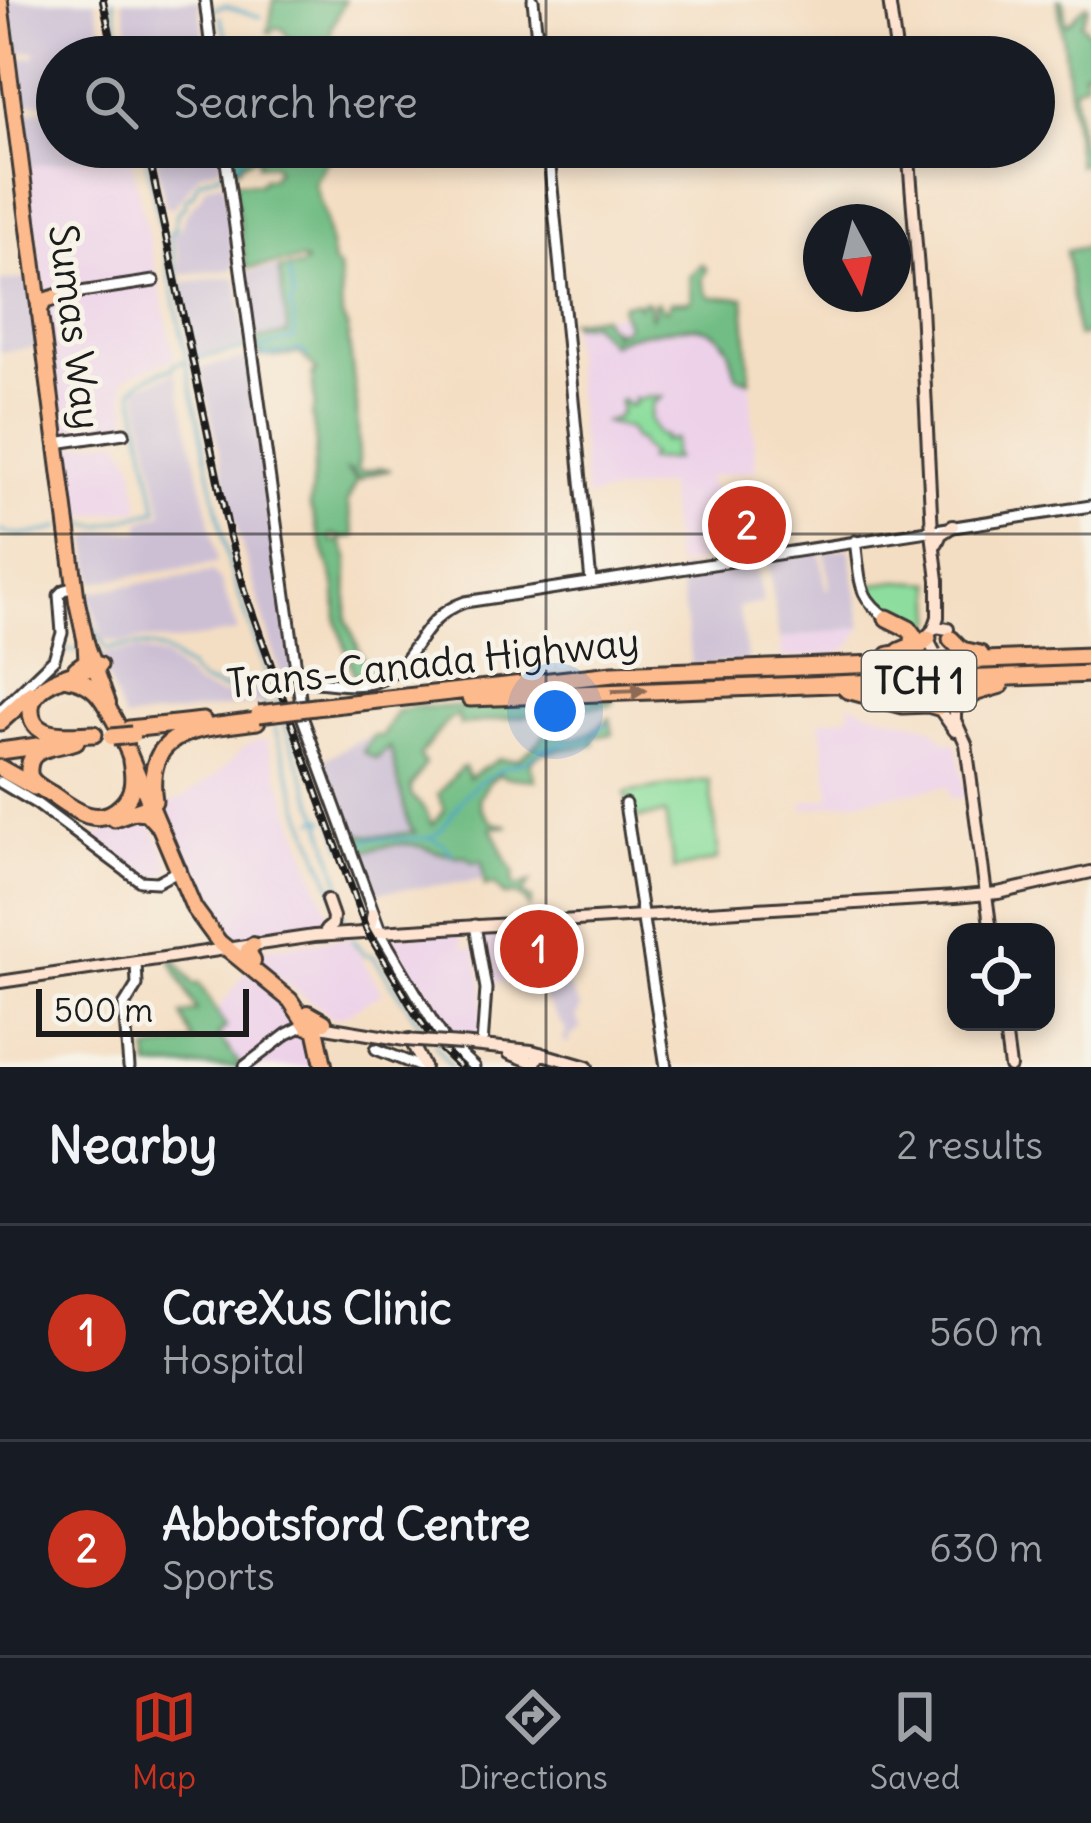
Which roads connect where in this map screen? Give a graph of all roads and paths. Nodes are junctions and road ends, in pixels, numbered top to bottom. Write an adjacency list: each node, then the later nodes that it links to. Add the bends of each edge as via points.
1 (205, 0): 5 (street)
2 (533, 0): 6 (street)
3 (889, 0): 7 (main road)
4 (0, 2): 14 (highway, Sumas Way)
5 (209, 36)
6 (536, 36)
7 (893, 36)
8 (227, 168): 35 (street)
9 (550, 168): 23 (street)
10 (911, 168): 19 (main road)
11 (154, 281): 12 (street)
12 (82, 291): 13 (street); 14 (street)
13 (60, 296): 14 (highway)
14 (38, 304): 16 (highway, Sumas Way)
15 (124, 433): 16 (street)
16 (61, 448): 24 (highway, Sumas Way)
17 (1091, 506): 18 (street)
18 (953, 526): 19 (street); 22 (main road)
19 (933, 529): 20 (street); 22 (main road)
20 (918, 531): 21 (street); 22 (main road)
21 (855, 541): 23 (street); 25 (street, via 870,606)
22 (935, 544): 31 (main road)
23 (591, 582): 35 (street, via 452,607 376,681)
24 (76, 588): 26 (highway, Sumas Way); 29 (highway, Sumas Way); 37 (street, via 59,595 54,659)
25 (884, 615): 28 (highway, via 912,632 913,645); 31 (street, via 904,624)
26 (86, 643): 29 (highway, Sumas Way); 32 (highway, via 87,661)
27 (1091, 652): 30 (highway, Trans-Canada Highway / TCH 1); 31 (highway, via 962,650)
28 (869, 657): 30 (highway); 31 (highway, via 916,650)
29 (96, 665): 32 (highway); 34 (highway); 41 (highway, Sumas Way); 50 (highway, Sumas Way)
30 (787, 667): 38 (highway, Trans-Canada Highway / TCH 1, via 562,678)
31 (942, 668): 33 (highway, via 973,694); 36 (highway, via 928,704 846,690); 43 (main road)
32 (76, 669): 40 (highway, via 48,680)
33 (1091, 675): 36 (highway, Trans-Canada Highway / TCH 1)
34 (59, 678): 41 (highway, via 92,686); 41 (highway, via 34,695 38,727 52,734)
35 (298, 682): 58 (street, via 309,739)
36 (748, 687): 38 (highway, Trans-Canada Highway / TCH 1, one-way to 36)
37 (0, 711)
38 (315, 711): 39 (highway, Trans-Canada Highway / TCH 1, bridge)
39 (259, 718): 41 (highway, Trans-Canada Highway / TCH 1); 50 (highway, via 172,740 154,763)
40 (0, 722)
41 (116, 732): 42 (highway, Trans-Canada Highway / TCH 1); 44 (highway, Trans-Canada Highway / TCH 1); 45 (highway, Sumas Way)
42 (76, 741): 44 (highway, Trans-Canada Highway / TCH 1); 45 (highway, via 37,753 29,772 86,816 112,814 125,802)
43 (964, 747): 46 (main road); 56 (main road)
44 (0, 748)
45 (131, 761): 50 (highway, Sumas Way)
46 (955, 763)
47 (0, 768): 50 (highway, via 86,819)
48 (0, 782): 54 (street, via 140,881)
49 (626, 804): 59 (street)
50 (146, 806): 51 (highway); 52 (highway, Sumas Way)
51 (157, 824): 52 (highway)
52 (180, 869): 54 (street); 55 (highway)
53 (1091, 872): 56 (main road)
54 (163, 880): 55 (highway)
55 (193, 897): 64 (highway); 64 (highway, via 210,932)
56 (991, 898): 59 (main road); 60 (main road)
57 (327, 900): 62 (main road, via 333,922)
58 (373, 913): 63 (main road, via 370,924)
59 (643, 915): 61 (main road); 79 (street)
60 (991, 923)
61 (475, 925): 63 (main road); 70 (street, via 487,989)
62 (326, 931): 63 (main road); 64 (main road)
63 (381, 933): 64 (main road); 77 (street, via 445,1040)
64 (234, 949): 65 (main road); 65 (main road); 67 (highway); 67 (highway, via 290,990)
65 (137, 962): 66 (main road); 75 (street, via 137,985 124,1006)
66 (0, 982)
67 (309, 1027): 69 (main road); 74 (street); 76 (highway)
68 (1005, 1031): 80 (main road)
69 (358, 1032): 70 (main road, bridge); 71 (main road); 73 (main road, via 403,1034)
70 (482, 1046): 72 (main road)
71 (376, 1048): 73 (street)
72 (538, 1058): 78 (main road)
73 (420, 1064)
74 (245, 1066)
75 (129, 1067)
76 (321, 1067)
77 (474, 1067)
78 (587, 1067)
79 (666, 1067)
80 (1010, 1067)

